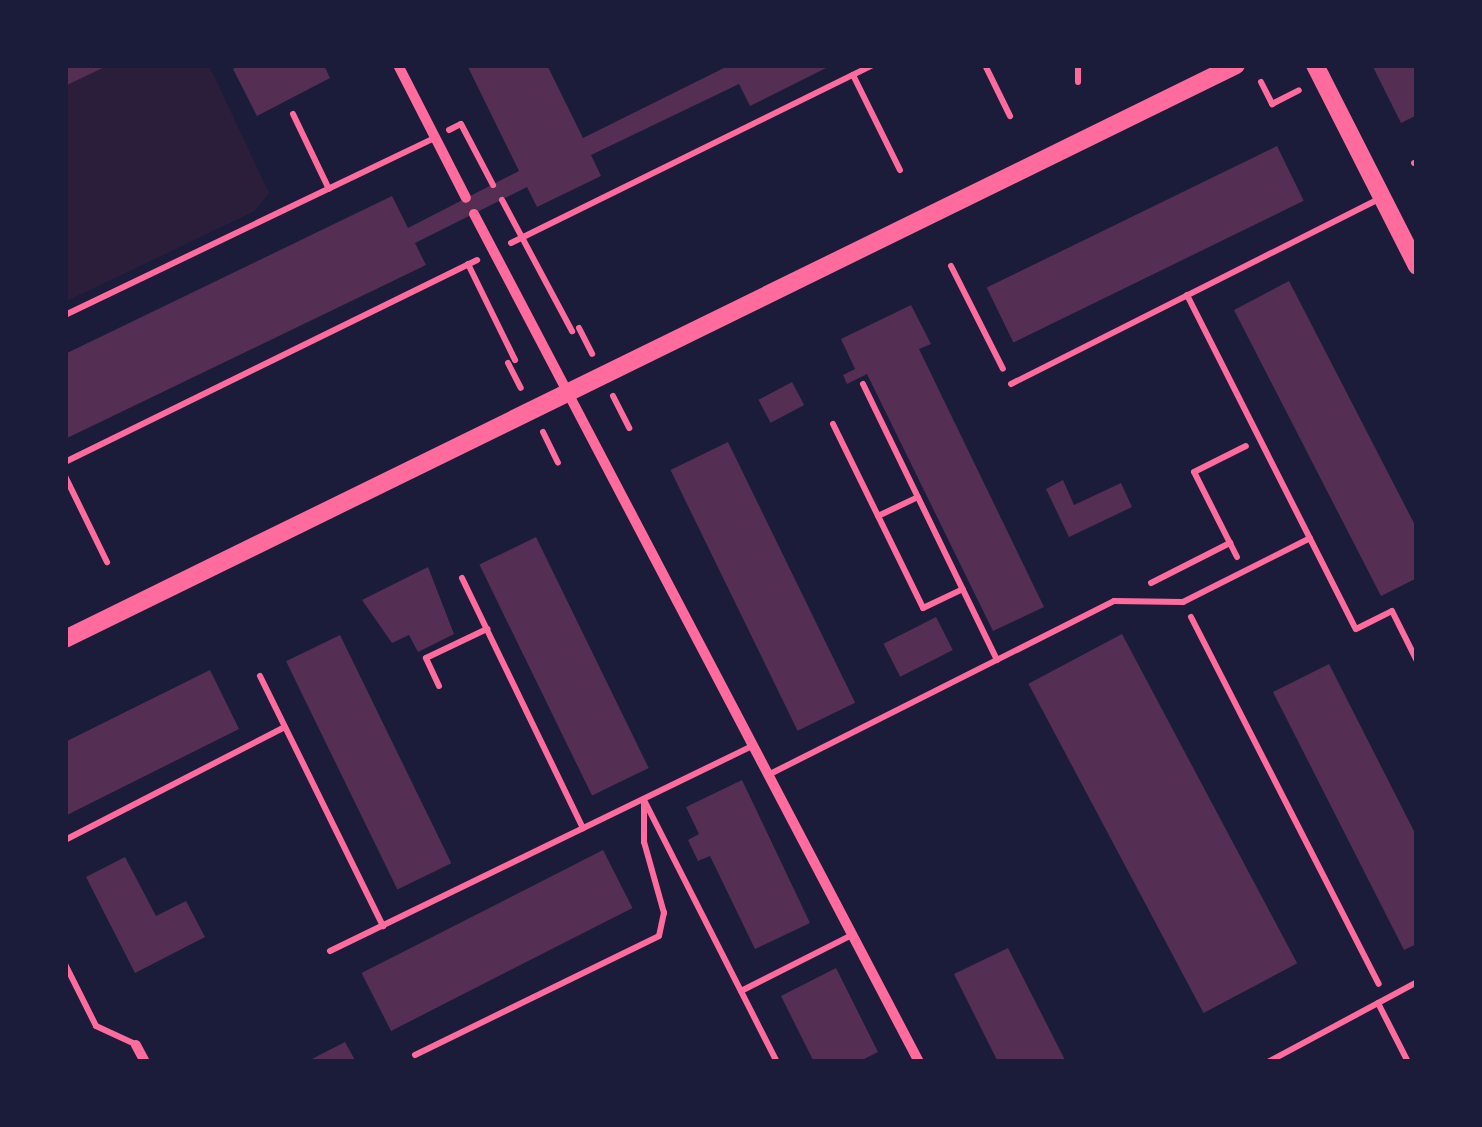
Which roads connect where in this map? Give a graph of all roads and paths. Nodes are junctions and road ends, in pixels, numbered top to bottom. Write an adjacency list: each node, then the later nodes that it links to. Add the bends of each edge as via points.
1 (398, 65): 13 (street)
2 (874, 65): 7 (path)
3 (984, 65): 12 (path)
4 (1078, 65): 8 (path)
5 (1236, 65): 32 (main road)
6 (1315, 65): 17 (main road)
7 (853, 75): 14 (path); 21 (path)
8 (1078, 82)
9 (1261, 82): 10 (path, via 1272,104)
10 (1299, 90)
11 (293, 114): 16 (lane)
12 (1010, 116)
13 (435, 138): 15 (path, via 461,124); 16 (lane); 18 (street)
14 (900, 170)
15 (493, 184)
16 (329, 188): 27 (lane)
17 (1382, 197): 25 (main road); 26 (lane)
18 (466, 198)
19 (502, 200): 21 (path)
20 (474, 214): 22 (street)
21 (522, 238): 22 (path); 28 (path)
22 (494, 252): 23 (path); 32 (street)
23 (468, 264): 31 (path); 38 (path)
24 (951, 266): 30 (path)
25 (1417, 266)
26 (1187, 295): 30 (lane); 37 (lane)
27 (65, 315)
28 (592, 354)
29 (863, 384): 41 (lane)
30 (1010, 384)
31 (521, 388)
32 (566, 394): 52 (main road); 58 (street)
33 (613, 395): 35 (path)
34 (834, 424): 42 (lane)
35 (629, 428)
36 (543, 432): 39 (path)
37 (1260, 440): 43 (lane); 44 (path, via 1194,472)
38 (65, 462)
39 (558, 463)
40 (65, 476): 45 (path)
41 (918, 496): 42 (lane); 48 (lane)
42 (878, 516): 48 (lane, via 923,608)
43 (1310, 538): 46 (lane); 54 (lane, via 1356,629 1392,611)
44 (1230, 543): 46 (path); 49 (path)
45 (107, 562)
46 (1244, 571): 50 (lane)
47 (462, 578): 51 (lane)
48 (963, 589): 53 (lane)
49 (1114, 601): 50 (lane); 53 (lane)
50 (1183, 602): 69 (path)
51 (487, 629): 56 (lane, via 426,658); 61 (lane)
52 (65, 640)
53 (997, 660): 59 (lane)
54 (1417, 661)
55 (260, 676): 57 (lane)
56 (439, 686)
57 (283, 728): 62 (lane); 63 (lane)
58 (752, 746): 59 (street); 60 (lane)
59 (768, 775): 64 (street)
60 (644, 799): 61 (lane); 68 (lane); 71 (lane, via 644,842 664,913 659,936)
61 (583, 828): 63 (lane)
62 (65, 840)
63 (382, 926): 65 (lane)
64 (852, 935): 68 (lane); 74 (street)
65 (330, 951)
66 (65, 964): 70 (lane, via 96,1026)
67 (1417, 982): 69 (lane)
68 (741, 991): 73 (lane)
69 (1382, 1001): 75 (lane); 76 (lane)
70 (136, 1045): 72 (street)
71 (416, 1055)
72 (146, 1062)
73 (777, 1062)
74 (919, 1062)
75 (1268, 1062)
76 (1408, 1062)

